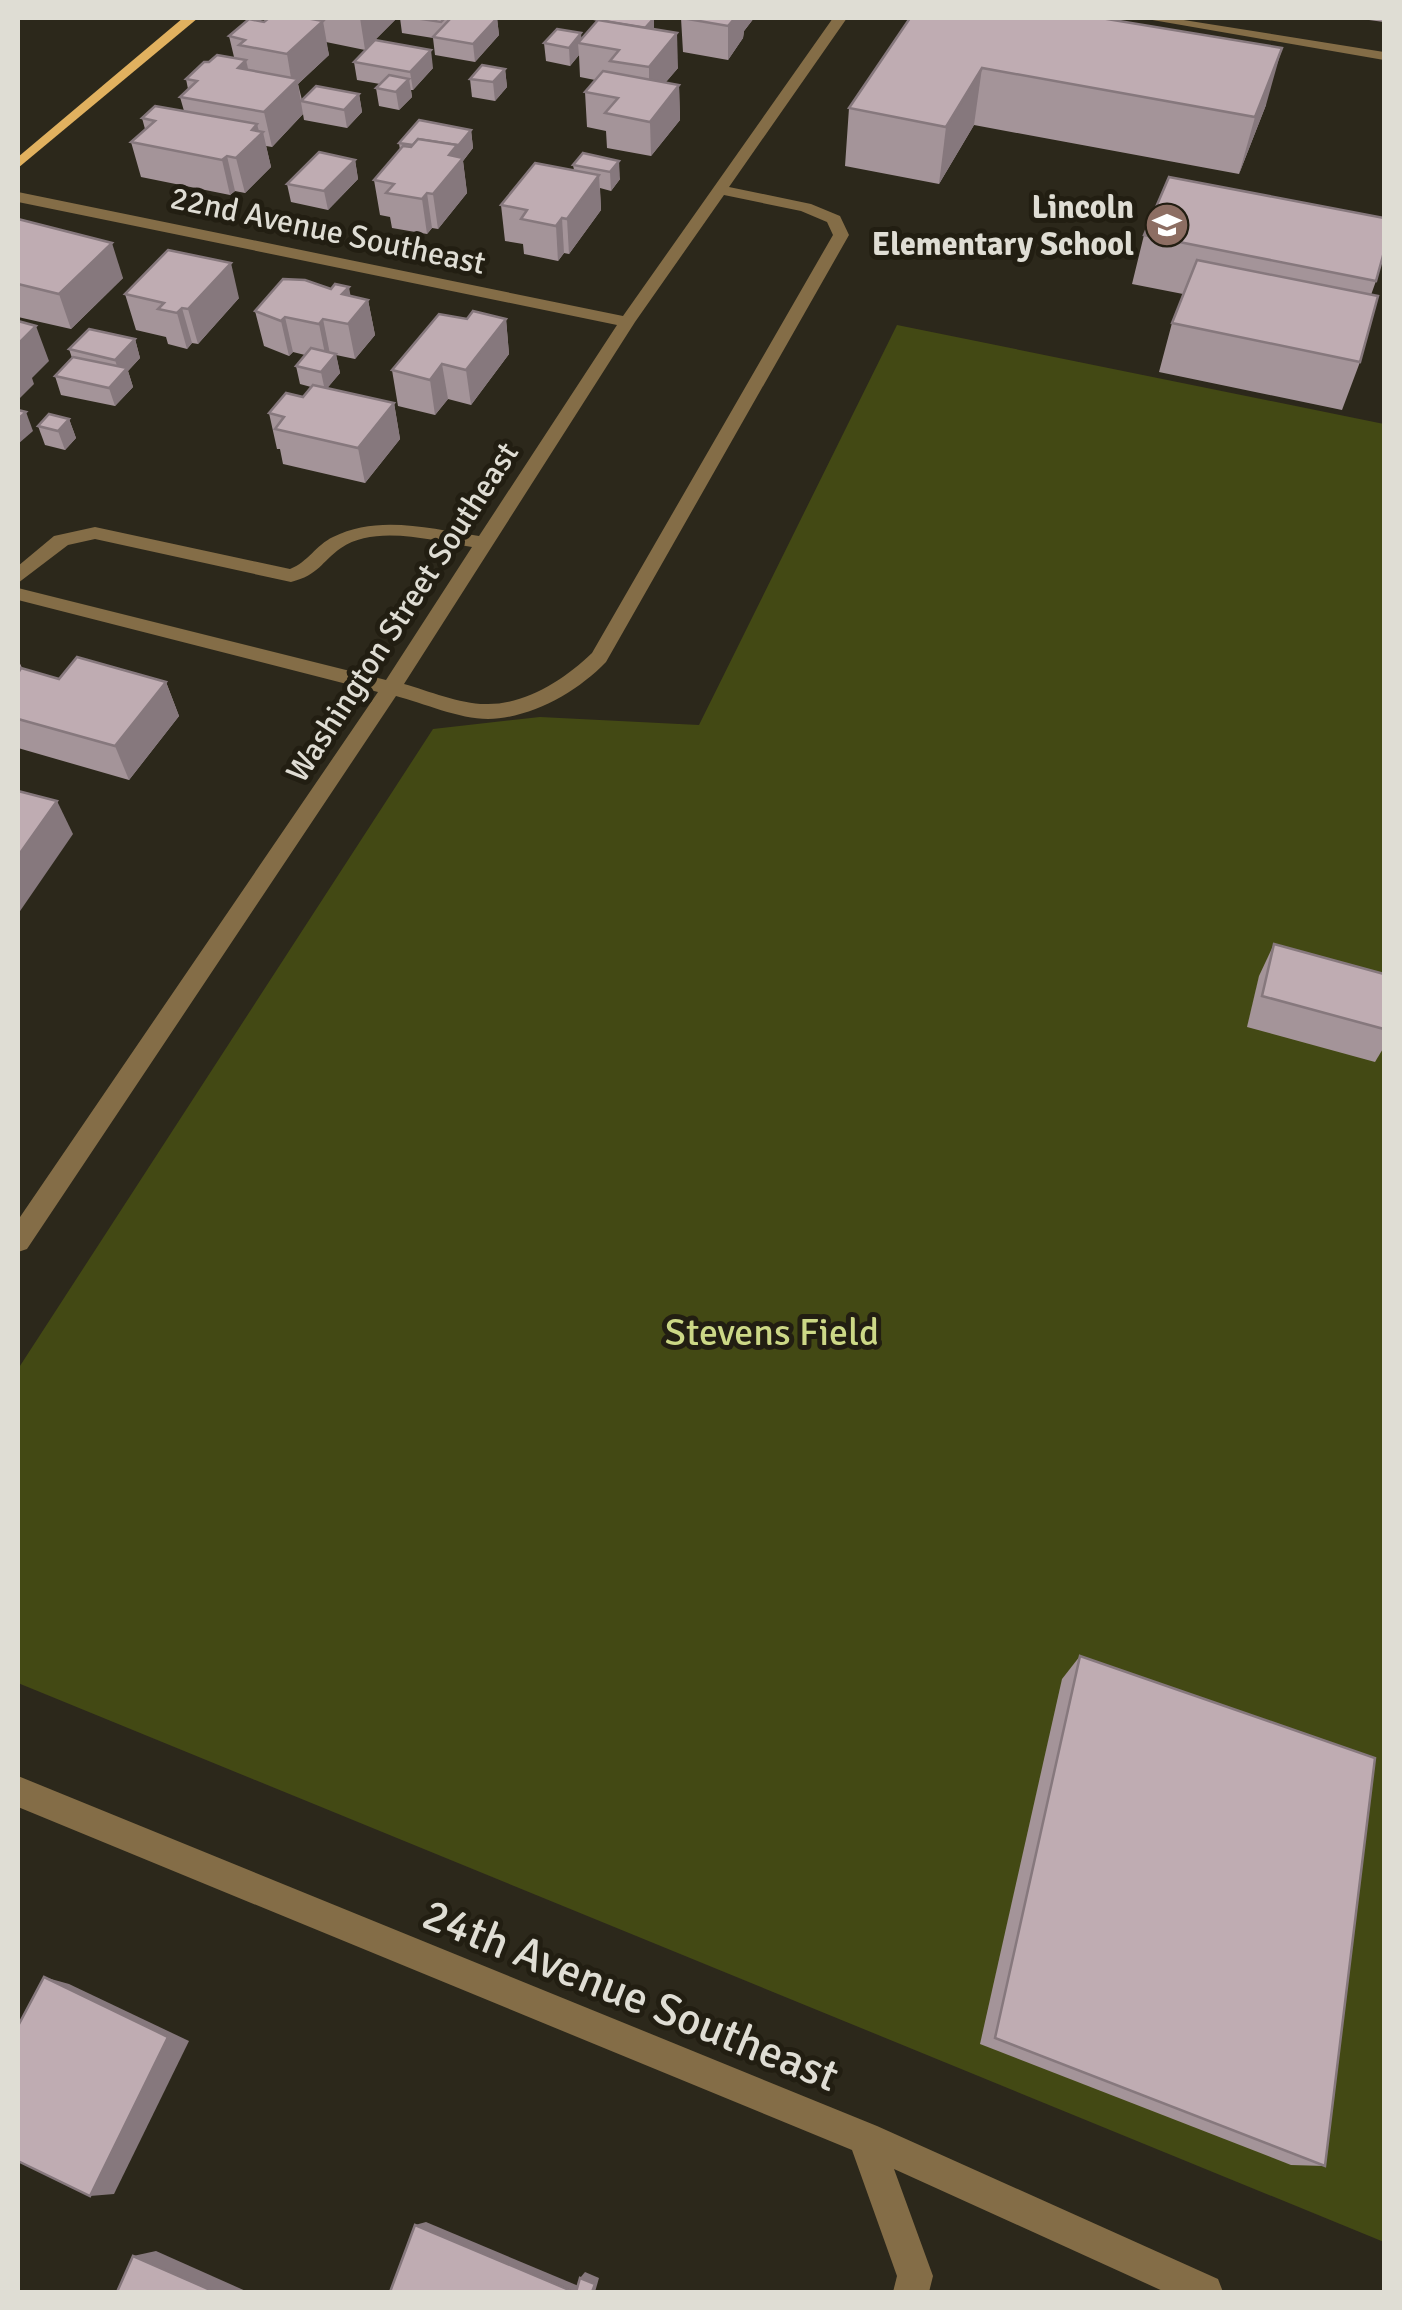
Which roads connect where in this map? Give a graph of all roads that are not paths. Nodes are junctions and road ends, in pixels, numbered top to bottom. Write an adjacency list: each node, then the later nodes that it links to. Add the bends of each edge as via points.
1 (191, 18): 5 (main road)
2 (840, 18): 6 (street, Washington Street Southeast)
3 (1148, 18): 4 (street)
4 (1384, 56)
5 (18, 164)
6 (721, 190): 8 (street, Washington Street Southeast); 12 (street, via 805,207 834,219 841,235 599,657 559,691 486,712)
7 (18, 197): 8 (street, 22nd Avenue Southeast)
8 (627, 322): 9 (street, Washington Street Southeast)
9 (484, 544): 10 (street, via 364,532 336,542 312,570 291,576 75,533 44,549); 12 (street, Washington Street Southeast)
10 (18, 576)
11 (18, 594): 12 (street)
12 (390, 689): 13 (street, Washington Street Southeast)
13 (18, 1241)
14 (18, 1792): 15 (street, 24th Avenue Southeast)
15 (865, 2138): 16 (street, via 915,2276); 17 (street, 24th Avenue Southeast)
16 (912, 2292)
17 (1205, 2292)

